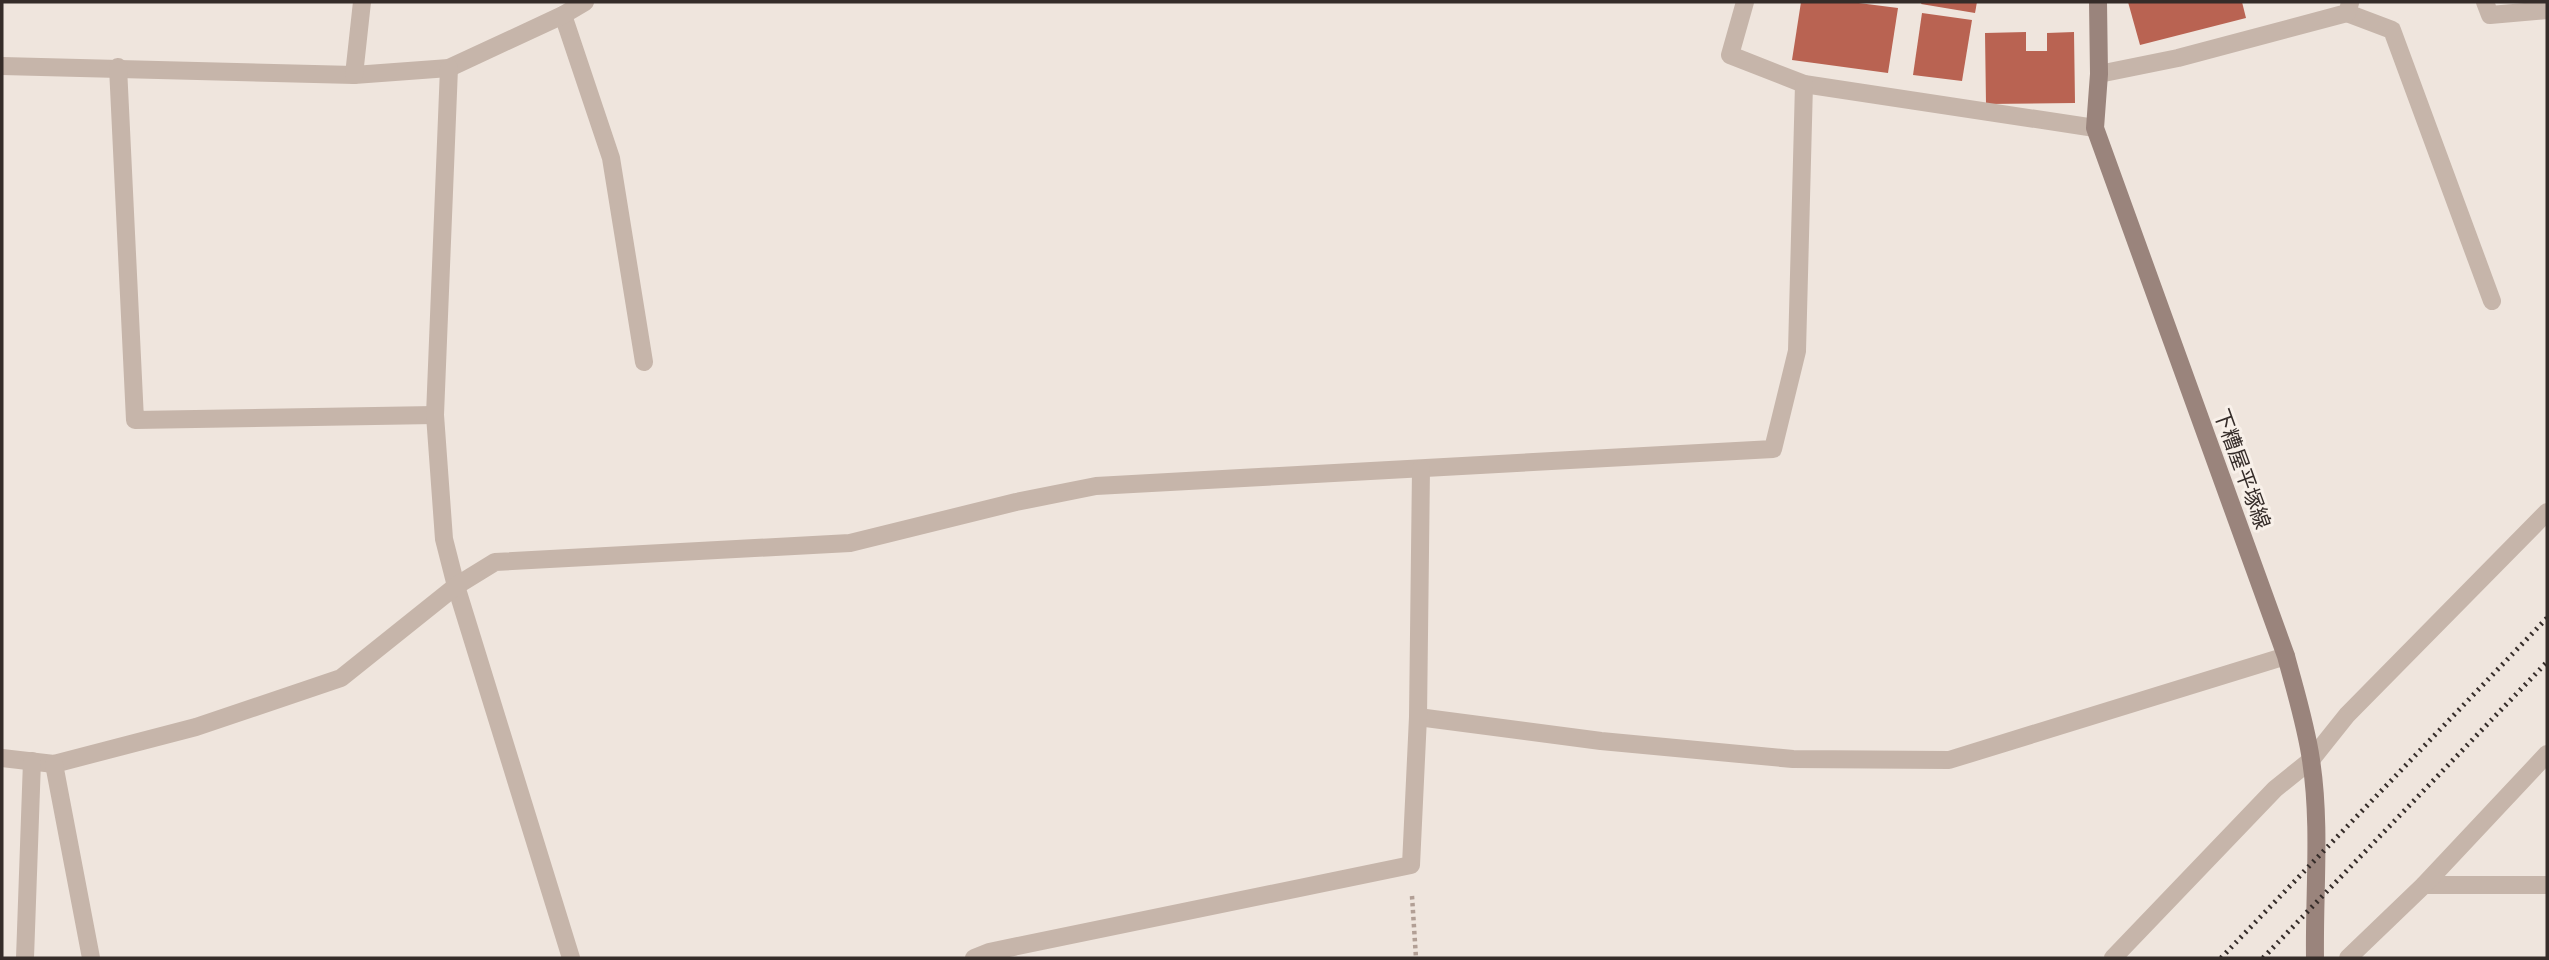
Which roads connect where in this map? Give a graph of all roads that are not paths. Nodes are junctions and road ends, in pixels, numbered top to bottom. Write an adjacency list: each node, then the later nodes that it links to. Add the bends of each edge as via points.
1 (362, 2): 13 (street)
2 (584, 2): 8 (street)
3 (1745, 2): 14 (street, via 1730,55)
4 (2098, 2): 12 (main road, 下糟屋平塚線)
5 (2485, 2): 7 (street, via 2490,15)
6 (2349, 8): 12 (street, via 2178,58); 16 (street, via 2392,30)
7 (2547, 10)
8 (563, 15): 11 (street); 17 (street, via 611,158)
9 (2, 66): 10 (street)
10 (118, 67): 13 (street); 18 (street, via 135,420)
11 (449, 68): 13 (street); 18 (street)
12 (2099, 74): 15 (main road, 下糟屋平塚線)
13 (354, 75)
14 (1804, 84): 15 (street); 19 (street, via 1797,351 1773,449)
15 (2095, 128): 22 (main road, 下糟屋平塚線)
16 (2491, 301)
17 (644, 362)
18 (435, 415): 21 (street, via 444,539)
19 (1421, 469): 21 (street, via 1096,486 850,543 495,562); 23 (street)
20 (2547, 512): 26 (street, via 2347,715)
21 (456, 586): 28 (street, via 341,678 196,727); 34 (street)
22 (2286, 656): 23 (street, via 1949,760 1793,759 1601,741); 26 (main road, 下糟屋平塚線)
23 (1418, 716): 31 (street, via 1411,864)
24 (2547, 754): 29 (street)
25 (2, 758): 27 (street)
26 (2311, 760): 36 (street, via 2275,789); 37 (main road, 下糟屋平塚線, via 2316,820)
27 (32, 761): 28 (street); 32 (street)
28 (54, 764): 33 (street)
29 (2424, 885): 30 (street); 38 (street)
30 (2547, 885)
31 (1006, 954): 35 (street)
32 (25, 958)
33 (91, 958)
34 (571, 958)
35 (974, 958)
36 (2113, 958)
37 (2315, 958)
38 (2348, 958)

